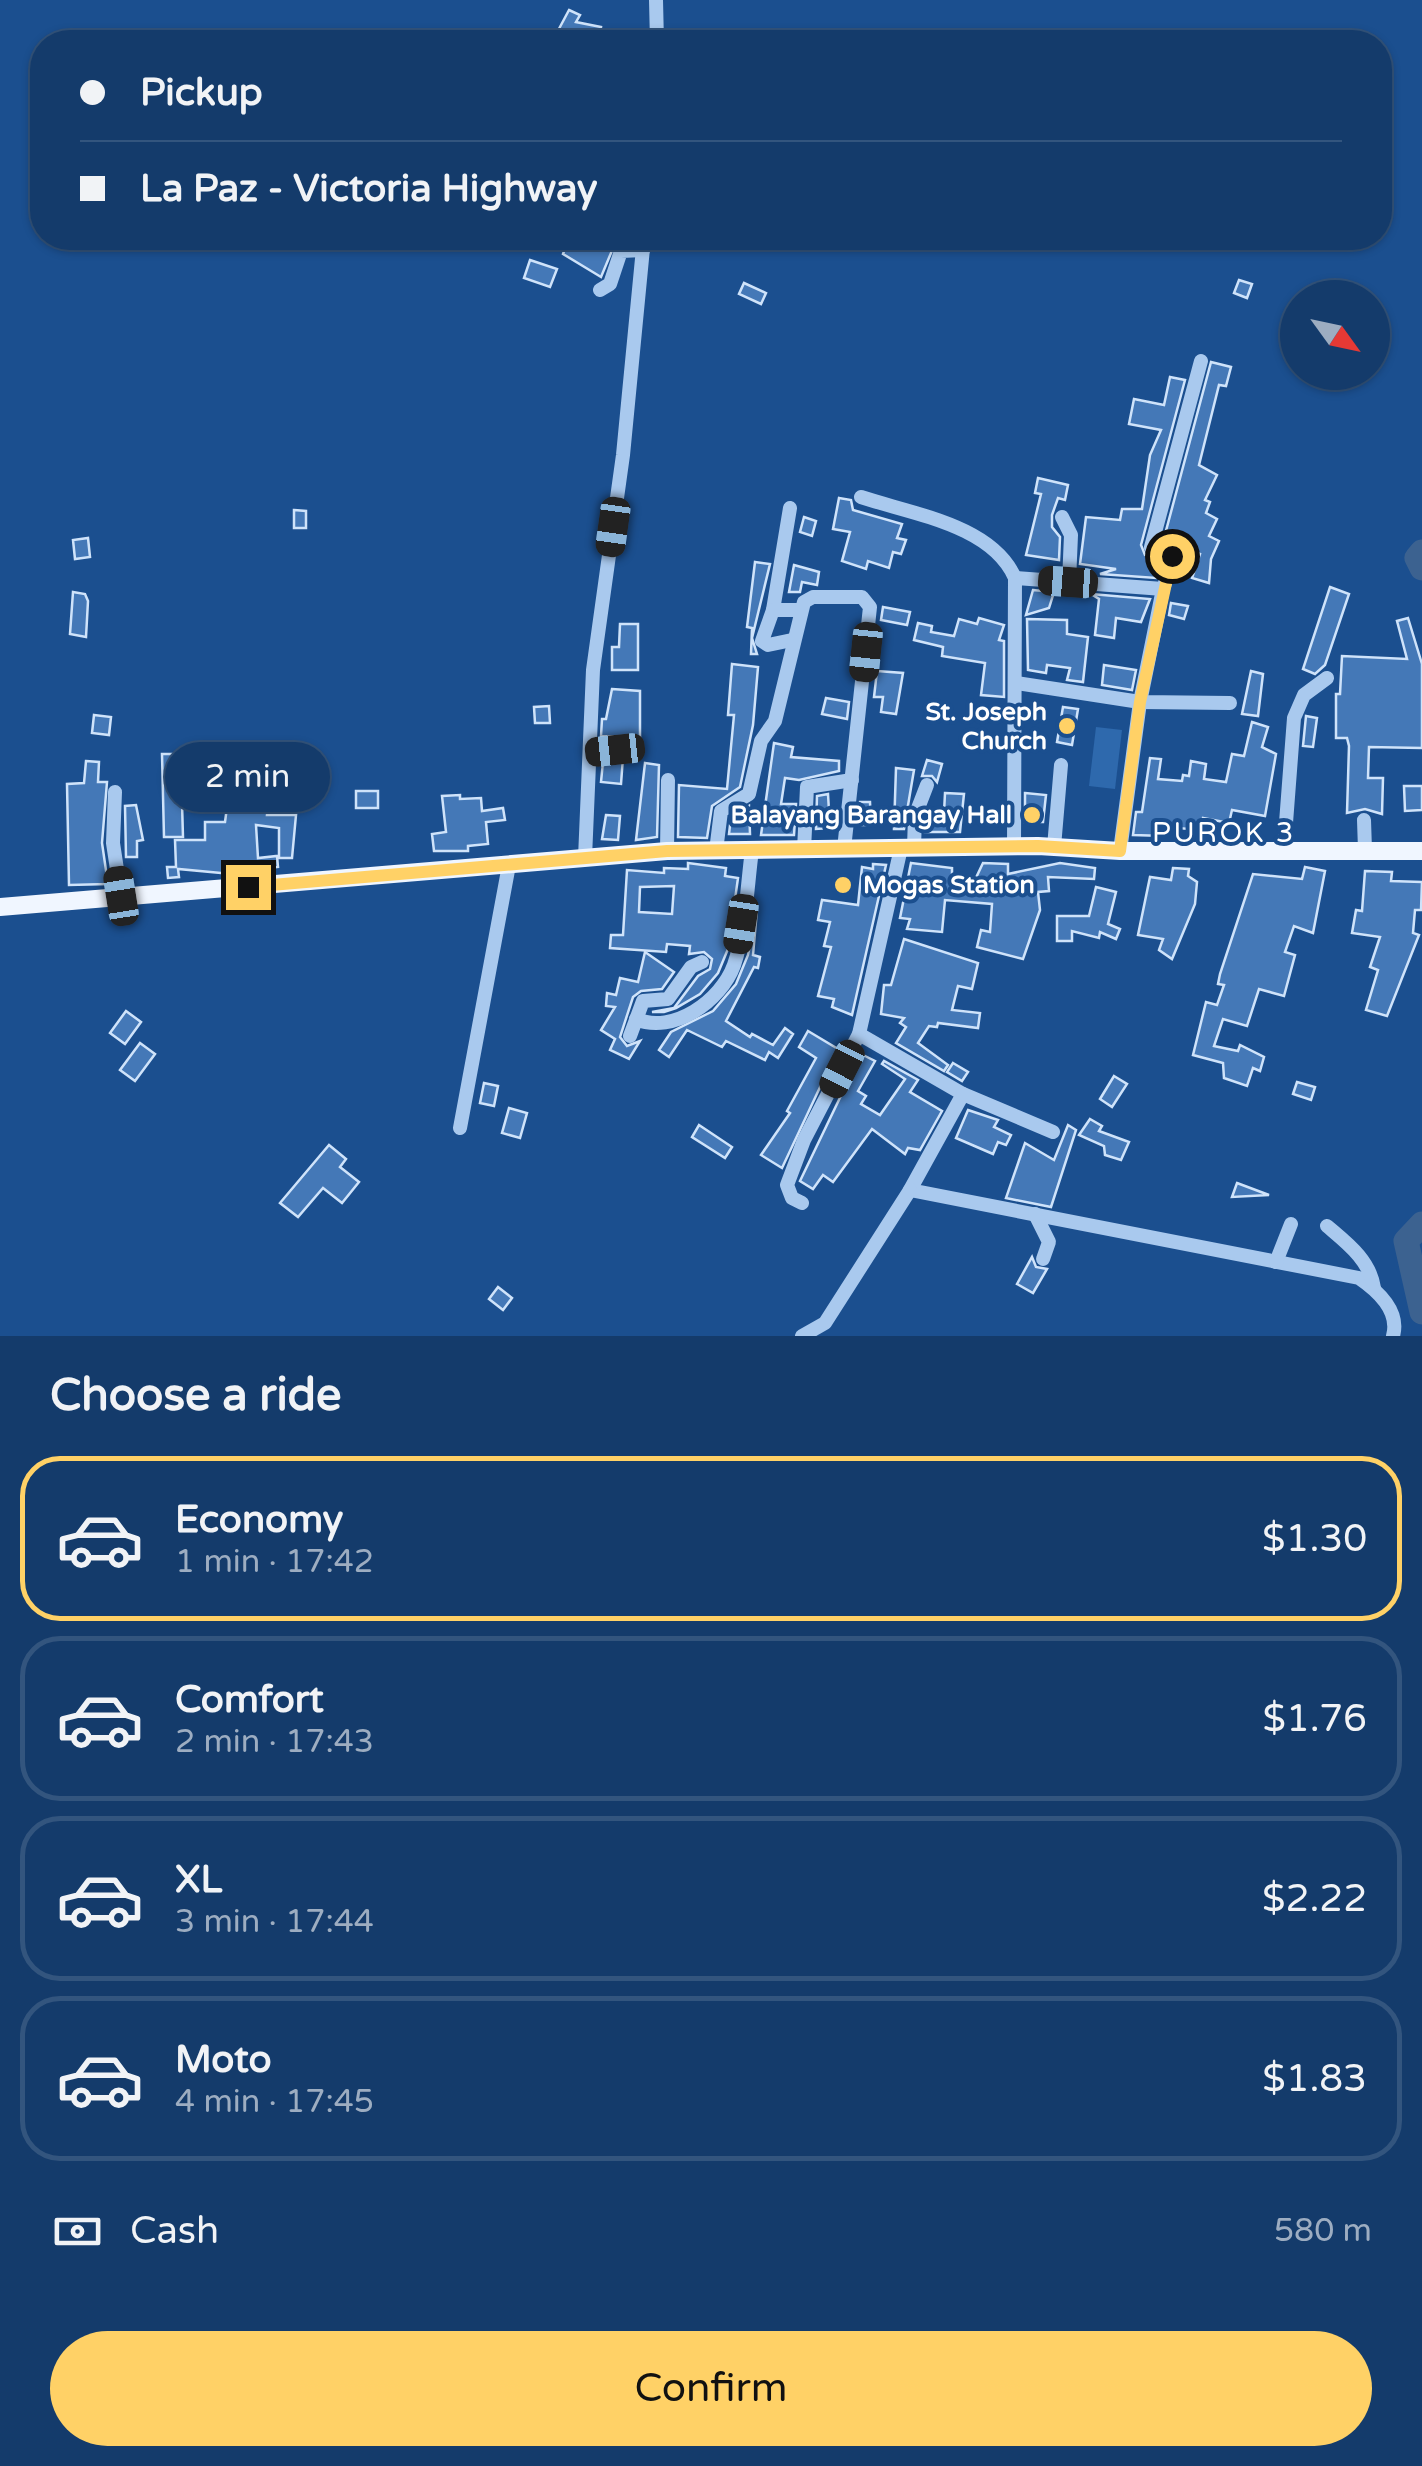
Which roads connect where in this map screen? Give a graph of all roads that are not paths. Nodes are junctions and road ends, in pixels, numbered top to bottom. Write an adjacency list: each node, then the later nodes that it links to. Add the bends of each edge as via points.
1 (656, 0): 2 (street)
2 (657, 30)
3 (622, 250): 5 (street, via 610,284)
4 (642, 250): 21 (street, via 593,670)
5 (600, 290)
6 (1200, 361): 12 (street, via 1151,547 1174,560)
7 (861, 496): 10 (street, via 980,538 998,549)
8 (790, 508): 13 (street)
9 (1062, 516): 11 (street, via 1071,536)
10 (1015, 578): 11 (street); 17 (street)
11 (1068, 582): 12 (street)
12 (1163, 589): 18 (street)
13 (774, 610): 14 (street); 15 (street, via 764,644)
14 (801, 610): 15 (street); 24 (street, via 813,597 862,597 870,607)
15 (792, 640): 33 (street, via 750,794 721,810)
16 (1327, 678): 32 (street, via 1304,695 1294,718)
17 (1016, 683): 18 (street); 28 (street)
18 (1140, 702): 19 (street); 39 (street)
19 (1230, 704)
20 (615, 750): 21 (street)
21 (590, 752): 40 (street)
22 (1061, 765): 29 (street)
23 (668, 780): 38 (street)
24 (852, 780): 31 (street); 35 (street, via 805,790)
25 (927, 785): 30 (street)
26 (115, 792): 42 (street)
27 (1364, 820): 36 (street)
28 (1014, 847): 29 (main road); 30 (main road)
29 (1054, 847): 39 (main road)
30 (907, 848): 31 (main road); 46 (street)
31 (844, 849): 35 (main road)
32 (1284, 849): 36 (main road); 39 (main road)
33 (716, 850): 34 (main road); 38 (main road)
34 (752, 850): 35 (main road); 45 (street, via 732,971 690,1016 656,1025)
35 (804, 850)
36 (1365, 850): 37 (main road)
37 (1422, 850)
38 (667, 851): 40 (main road)
39 (1120, 851)
40 (586, 858): 41 (main road)
41 (509, 865): 42 (main road); 49 (street)
42 (121, 896): 43 (main road)
43 (0, 907)
44 (702, 962): 45 (street, via 690,967 668,999 644,1001)
45 (636, 1019): 47 (street)
46 (860, 1034): 48 (street); 52 (street, via 787,1185)
47 (630, 1036)
48 (963, 1094): 50 (street); 51 (street)
49 (460, 1128)
50 (1053, 1132)
51 (910, 1190): 53 (street); 59 (street, via 825,1323)
52 (802, 1202)
53 (1035, 1214): 56 (street, via 1049,1242); 57 (street)
54 (1290, 1224): 57 (street)
55 (1326, 1226): 58 (street, via 1354,1249)
56 (1043, 1259)
57 (1276, 1262): 58 (street, via 1359,1278)
58 (1374, 1288): 60 (street, via 1396,1326)
59 (802, 1336)
60 (1393, 1336)

